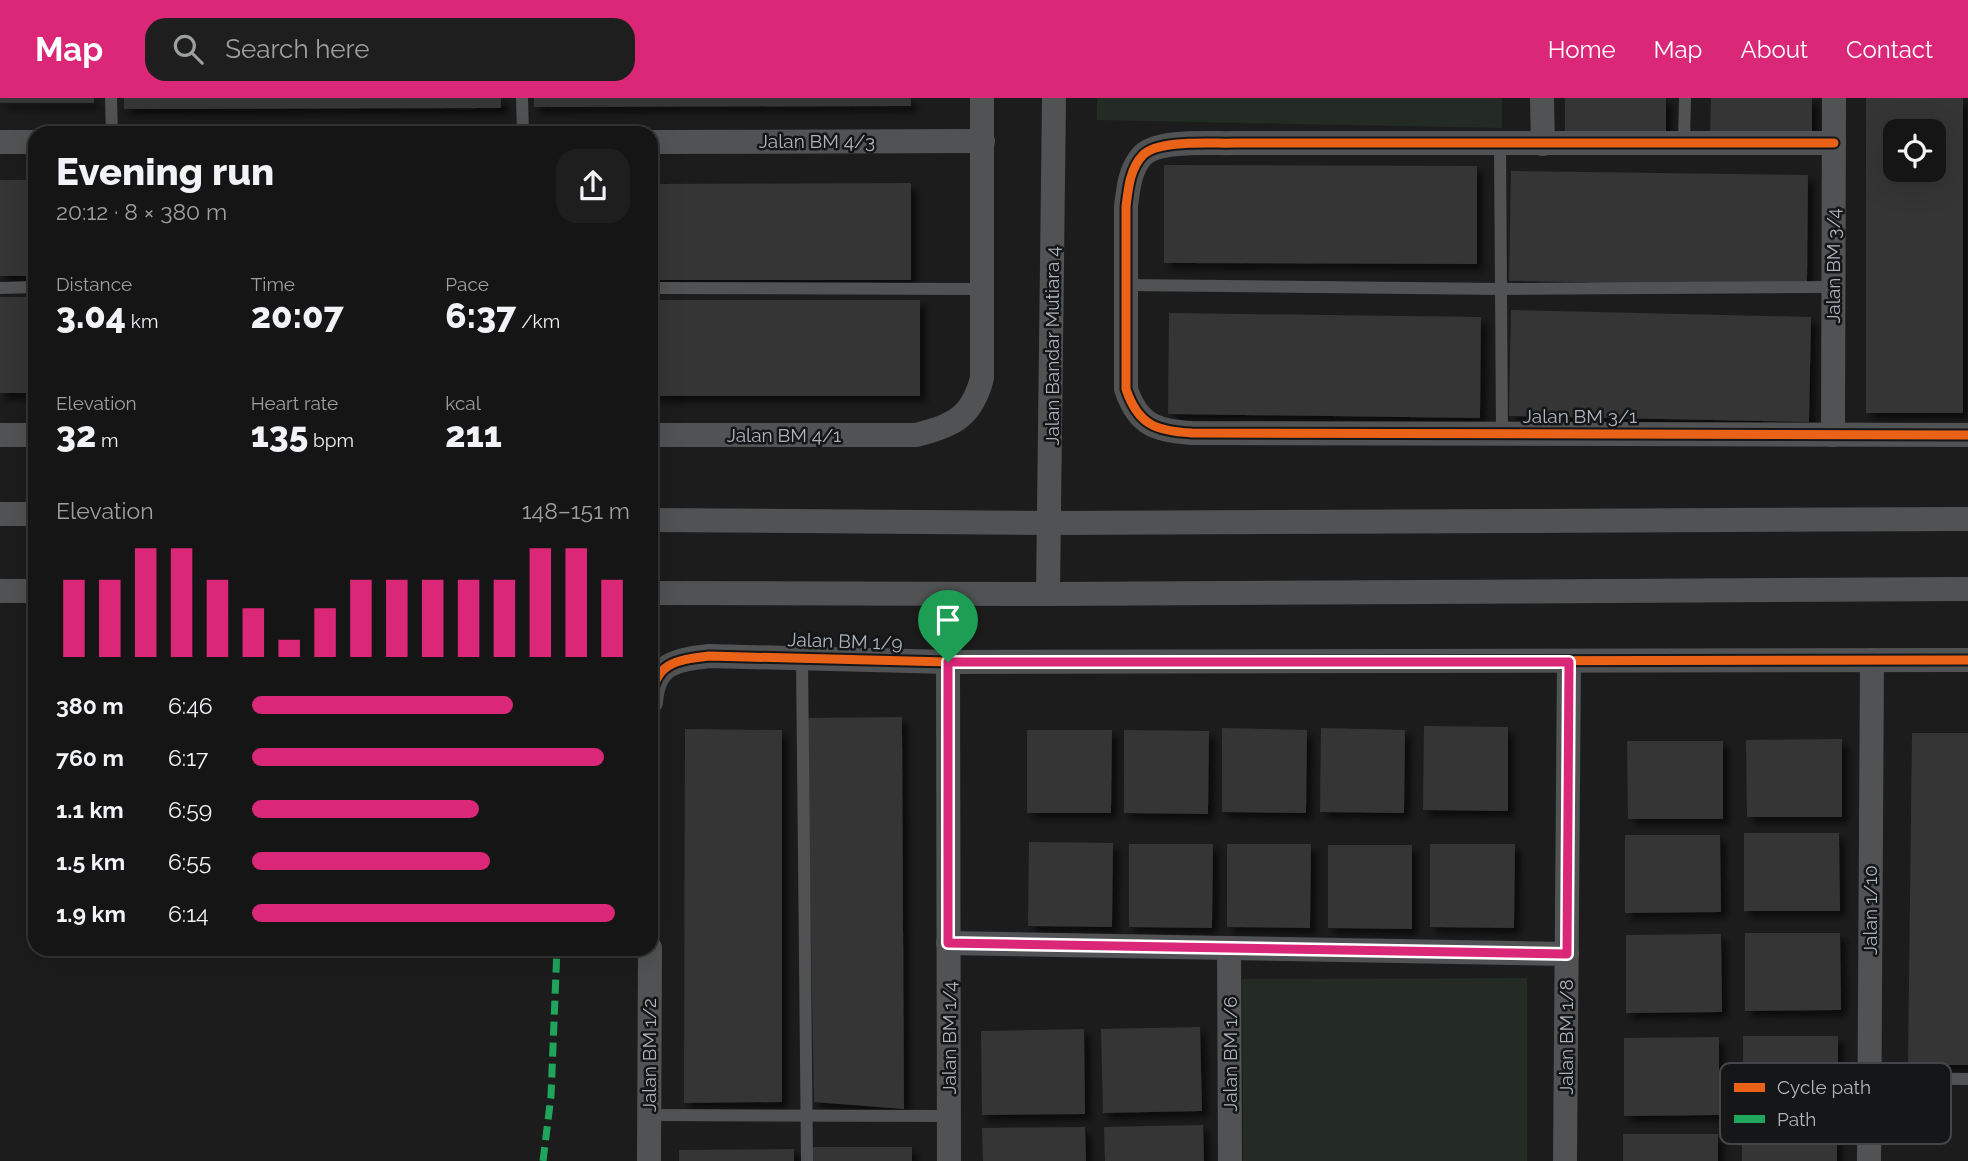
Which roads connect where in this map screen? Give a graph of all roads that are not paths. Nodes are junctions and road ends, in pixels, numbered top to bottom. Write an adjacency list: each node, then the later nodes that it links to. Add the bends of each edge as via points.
1 (111, 98): 8 (lane)
2 (522, 98): 9 (lane)
3 (982, 98): 10 (street, Jalan BM 4/1)
4 (1054, 98): 35 (street, Jalan Bandar Mutiara 4)
5 (1542, 98): 17 (street)
6 (1685, 98): 14 (lane)
7 (1835, 98): 15 (street, Jalan BM 3/4)
8 (112, 126)
9 (523, 126)
10 (983, 141): 13 (street, Jalan BM 4/3); 23 (street, Jalan BM 4/1)
11 (0, 142): 12 (street)
12 (28, 142)
13 (658, 142)
14 (1684, 143): 15 (street); 17 (street)
15 (1834, 143): 20 (street, Jalan BM 3/4)
16 (1500, 144): 17 (street); 18 (street, via 1236,143 1169,145 1145,152 1136,162 1128,186); 24 (lane)
17 (1542, 144)
18 (1126, 285): 24 (lane); 25 (street, Jalan BM 3/1, via 1126,389 1132,408 1145,422 1168,432)
19 (28, 287): 21 (lane)
20 (1833, 287): 24 (lane); 29 (street, Jalan BM 3/4)
21 (0, 288)
22 (658, 288): 23 (lane)
23 (982, 289): 28 (street, Jalan BM 4/1, via 982,378 970,408 953,425 916,435)
24 (1502, 289): 25 (lane)
25 (1503, 433): 29 (street, Jalan BM 3/1)
26 (0, 435): 27 (street)
27 (28, 435)
28 (658, 435)
29 (1833, 435): 30 (street, Jalan BM 3/1)
30 (1968, 435)
31 (0, 514): 32 (street)
32 (28, 514)
33 (1968, 519): 35 (street)
34 (658, 520): 35 (street)
35 (1050, 523): 40 (street, Jalan Bandar Mutiara 4)
36 (1968, 589): 40 (street)
37 (0, 591): 38 (street)
38 (28, 591)
39 (658, 593): 40 (street)
40 (1048, 594)
41 (802, 657): 44 (street, Jalan BM 1/9); 46 (street, Jalan BM 1/9, via 677,660); 53 (lane)
42 (1872, 660): 43 (street, Jalan BM 1/9); 45 (street, Jalan BM 1/9); 51 (street, Jalan 1/10)
43 (1968, 660)
44 (948, 662): 45 (street, Jalan BM 1/9); 47 (street, Jalan BM 1/4)
45 (1569, 662): 49 (street, Jalan BM 1/8)
46 (658, 675)
47 (948, 943): 48 (street); 54 (street, Jalan BM 1/4)
48 (1229, 948): 49 (street); 58 (street, Jalan BM 1/6)
49 (1567, 954): 59 (street, Jalan BM 1/8)
50 (650, 956): 52 (street, Jalan BM 1/2)
51 (1869, 1063)
52 (649, 1115): 53 (lane); 55 (street, Jalan BM 1/2)
53 (808, 1116): 54 (lane); 56 (lane)
54 (949, 1116): 57 (street, Jalan BM 1/4)
55 (649, 1161)
56 (807, 1161)
57 (949, 1161)
58 (1230, 1161)
59 (1565, 1161)

